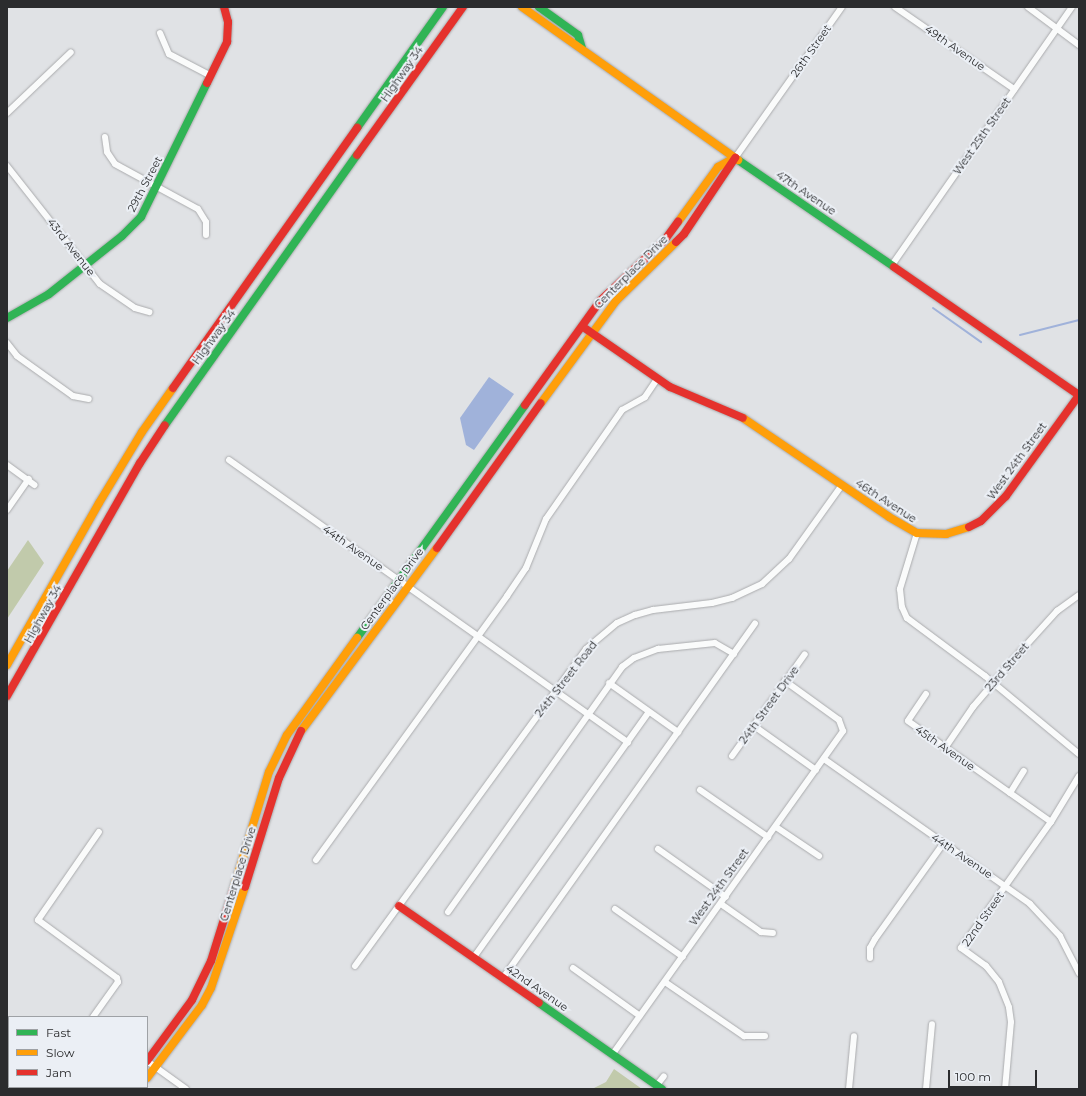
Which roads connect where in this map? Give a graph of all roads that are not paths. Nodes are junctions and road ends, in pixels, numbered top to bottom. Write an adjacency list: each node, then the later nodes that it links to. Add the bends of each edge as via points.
1 (224, 7): 17 (main road, 29th Street, via 228,22 227,42)
2 (439, 7): 13 (main road)
3 (443, 7): 13 (main road, Highway 34)
4 (463, 7): 44 (main road, Highway 34, via 177,408 140,464)
5 (522, 7): 15 (main road, 47th Avenue)
6 (539, 7): 15 (main road, via 578,35)
7 (842, 7): 21 (street, 26th Street)
8 (895, 7): 18 (street, 49th Avenue)
9 (1028, 7): 11 (street)
10 (1072, 7): 11 (street, West 25th Street)
11 (1057, 28): 14 (street); 18 (street, West 25th Street)
12 (160, 33): 17 (street, via 169,54)
13 (416, 45): 43 (main road, Highway 34, via 181,374 99,503)
14 (1079, 45)
15 (582, 48): 22 (main road, 47th Avenue)
16 (71, 52): 19 (street)
17 (211, 76): 24 (main road, 29th Street)
18 (1014, 89): 26 (street, West 25th Street)
19 (7, 113)
20 (105, 137): 24 (street, via 107,152 115,164)
21 (742, 148): 22 (street, Centerplace Drive)
22 (735, 158): 26 (main road, 47th Avenue); 30 (main road, Centerplace Drive, via 718,167 664,241 600,301); 31 (main road, Centerplace Drive, via 684,234 616,301)
23 (7, 166): 27 (street, 43rd Avenue)
24 (157, 187): 25 (street, via 198,209 206,222); 27 (main road, 29th Street, via 133,227)
25 (206, 235)
26 (892, 265): 34 (main road, 47th Avenue)
27 (85, 266): 28 (street, 43rd Avenue, via 100,284 135,308); 29 (main road, 29th Street, via 49,294)
28 (148, 312)
29 (7, 318)
30 (582, 326): 31 (main road, 46th Avenue); 45 (main road, Centerplace Drive)
31 (591, 332): 33 (main road, 46th Avenue); 46 (main road, Centerplace Drive)
32 (7, 343): 35 (street, via 17,356 73,396)
33 (657, 379): 40 (main road, 46th Avenue, via 744,418); 49 (street, via 645,397 622,410 551,512 539,532 526,568)
34 (1079, 395): 42 (main road, West 24th Street, via 1006,496 981,521 962,531 946,534)
35 (89, 399)
36 (229, 460): 45 (street, 44th Avenue)
37 (7, 465): 38 (street)
38 (29, 479): 39 (street); 41 (street)
39 (35, 485)
40 (842, 485): 42 (main road, 46th Avenue); 56 (street, 24th Street Road, via 789,559 762,584 712,604 653,610 617,623 586,649)
41 (7, 510)
42 (917, 533): 55 (street, 46th Avenue, via 900,589 902,607 907,618)
43 (63, 567): 44 (main road); 52 (main road, Highway 34)
44 (77, 575): 58 (main road, Highway 34)
45 (399, 580): 46 (street, 44th Avenue); 102 (main road, Centerplace Drive, via 287,735 269,772 211,961 192,1000)
46 (407, 586): 49 (street, 44th Avenue); 104 (main road, Centerplace Drive, via 295,741 279,778 220,966 202,1005)
47 (1079, 595): 55 (street, 23rd Street, via 1057,611)
48 (755, 624): 50 (street)
49 (478, 636): 56 (street, 44th Avenue); 80 (street)
50 (734, 654): 54 (street, via 714,643 658,649 634,658 617,671); 62 (street)
51 (805, 654): 53 (street, 24th Street Drive)
52 (7, 665)
53 (785, 681): 61 (street, 24th Street Drive); 67 (street, West 24th Street, via 839,720 843,731)
54 (609, 683): 59 (street); 60 (street)
55 (993, 683): 64 (street, 23rd Street); 65 (street, 46th Avenue)
56 (555, 690): 60 (street, 44th Avenue); 84 (street, 24th Street Road)
57 (926, 694): 64 (street, 45th Avenue, via 908,721)
58 (7, 696)
59 (650, 712): 62 (street); 63 (street)
60 (588, 713): 63 (street, 44th Avenue); 86 (street)
61 (754, 726): 66 (street, 24th Street Drive); 68 (street)
62 (678, 732): 94 (street)
63 (628, 742): 88 (street)
64 (944, 748): 72 (street, 45th Avenue)
65 (1079, 754)
66 (732, 756)
67 (824, 759): 68 (street, West 24th Street); 77 (street, 44th Avenue)
68 (816, 770): 74 (street, West 24th Street)
69 (1024, 771): 72 (street)
70 (1079, 776): 73 (street, 22nd Street)
71 (700, 790): 76 (street)
72 (1010, 793): 73 (street, 45th Avenue)
73 (1051, 822): 81 (street, 22nd Street)
74 (776, 827): 76 (street, West 24th Street); 79 (street)
75 (99, 832): 96 (street, via 38,920 117,978 118,982)
76 (768, 838): 82 (street, West 24th Street)
77 (943, 844): 81 (street, 44th Avenue); 90 (street, via 875,939 870,948)
78 (658, 849): 82 (street)
79 (819, 856)
80 (316, 860)
81 (1005, 887): 93 (street, 44th Avenue, via 1046,919 1066,945); 111 (street, 22nd Street, via 961,948 986,966 999,982 1009,1007 1011,1022)
82 (726, 898): 83 (street, West 24th Street)
83 (721, 904): 87 (street, via 761,932); 89 (street, West 24th Street)
84 (400, 906): 88 (main road, 42nd Avenue); 91 (street, 24th Street Road)
85 (616, 909): 89 (street)
86 (448, 912)
87 (773, 933)
88 (474, 957): 94 (main road, 42nd Avenue)
89 (683, 957): 95 (street, West 24th Street)
90 (870, 958)
91 (355, 966)
92 (573, 968): 97 (street)
93 (1079, 973)
94 (503, 978): 101 (main road, 42nd Avenue)
95 (665, 982): 97 (street, West 24th Street); 99 (street, via 744,1036)
96 (94, 1016)
97 (640, 1016): 101 (street, West 24th Street)
98 (932, 1024): 110 (street)
99 (764, 1036)
100 (854, 1036): 109 (street)
101 (612, 1055): 107 (main road, 42nd Avenue)
102 (148, 1060)
103 (148, 1062): 104 (street)
104 (156, 1067): 106 (main road, Centerplace Drive); 108 (street)
105 (664, 1076): 107 (street)
106 (148, 1077)
107 (659, 1087)
108 (186, 1089)
109 (849, 1089)
110 (926, 1089)
111 (1005, 1089)

